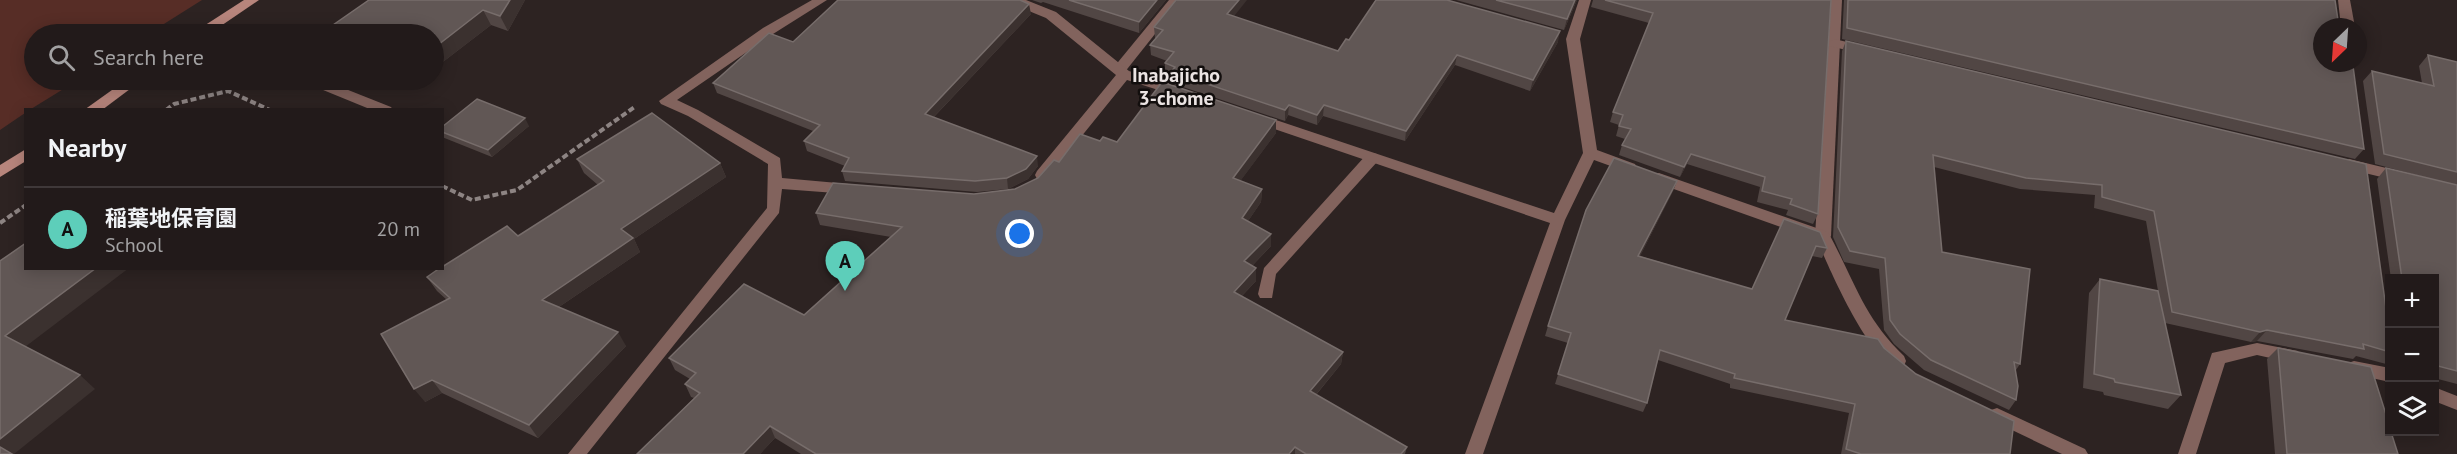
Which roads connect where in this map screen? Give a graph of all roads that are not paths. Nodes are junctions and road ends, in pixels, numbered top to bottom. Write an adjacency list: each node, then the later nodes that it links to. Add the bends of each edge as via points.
1 (253, 0): 9 (street)
2 (821, 0): 25 (street, via 666,101 775,162)
3 (1014, 0): 12 (street, via 1051,15)
4 (1176, 0): 12 (street)
5 (1585, 0): 19 (street, via 1567,38)
6 (1836, 0): 10 (street)
7 (2344, 0): 8 (street)
8 (2347, 18)
9 (216, 24)
10 (1834, 43): 11 (street); 29 (street)
11 (1880, 54)
12 (1121, 72): 15 (street); 26 (street)
13 (120, 90): 16 (street)
14 (336, 90): 17 (street)
15 (1191, 96)
16 (94, 108)
17 (381, 108)
18 (1237, 112): 21 (street)
19 (1590, 153): 28 (street); 29 (street)
20 (24, 155): 23 (street)
21 (1372, 158): 28 (street); 30 (street, via 1269,272)
22 (2331, 160): 24 (street)
23 (0, 172)
24 (2412, 179)
25 (775, 183): 27 (street); 38 (street, via 774,209)
26 (1034, 185)
27 (858, 190)
28 (1558, 220): 39 (street)
29 (1823, 236): 33 (street, via 1849,296 1886,351)
30 (1266, 294)
31 (2312, 360): 41 (street, via 2257,349 2218,358)
32 (2334, 364): 34 (street)
33 (1910, 370)
34 (2385, 374)
35 (2439, 396): 36 (street)
36 (2457, 403)
37 (1982, 408): 40 (street)
38 (577, 454)
39 (1474, 454)
40 (2079, 454)
41 (2187, 454)

